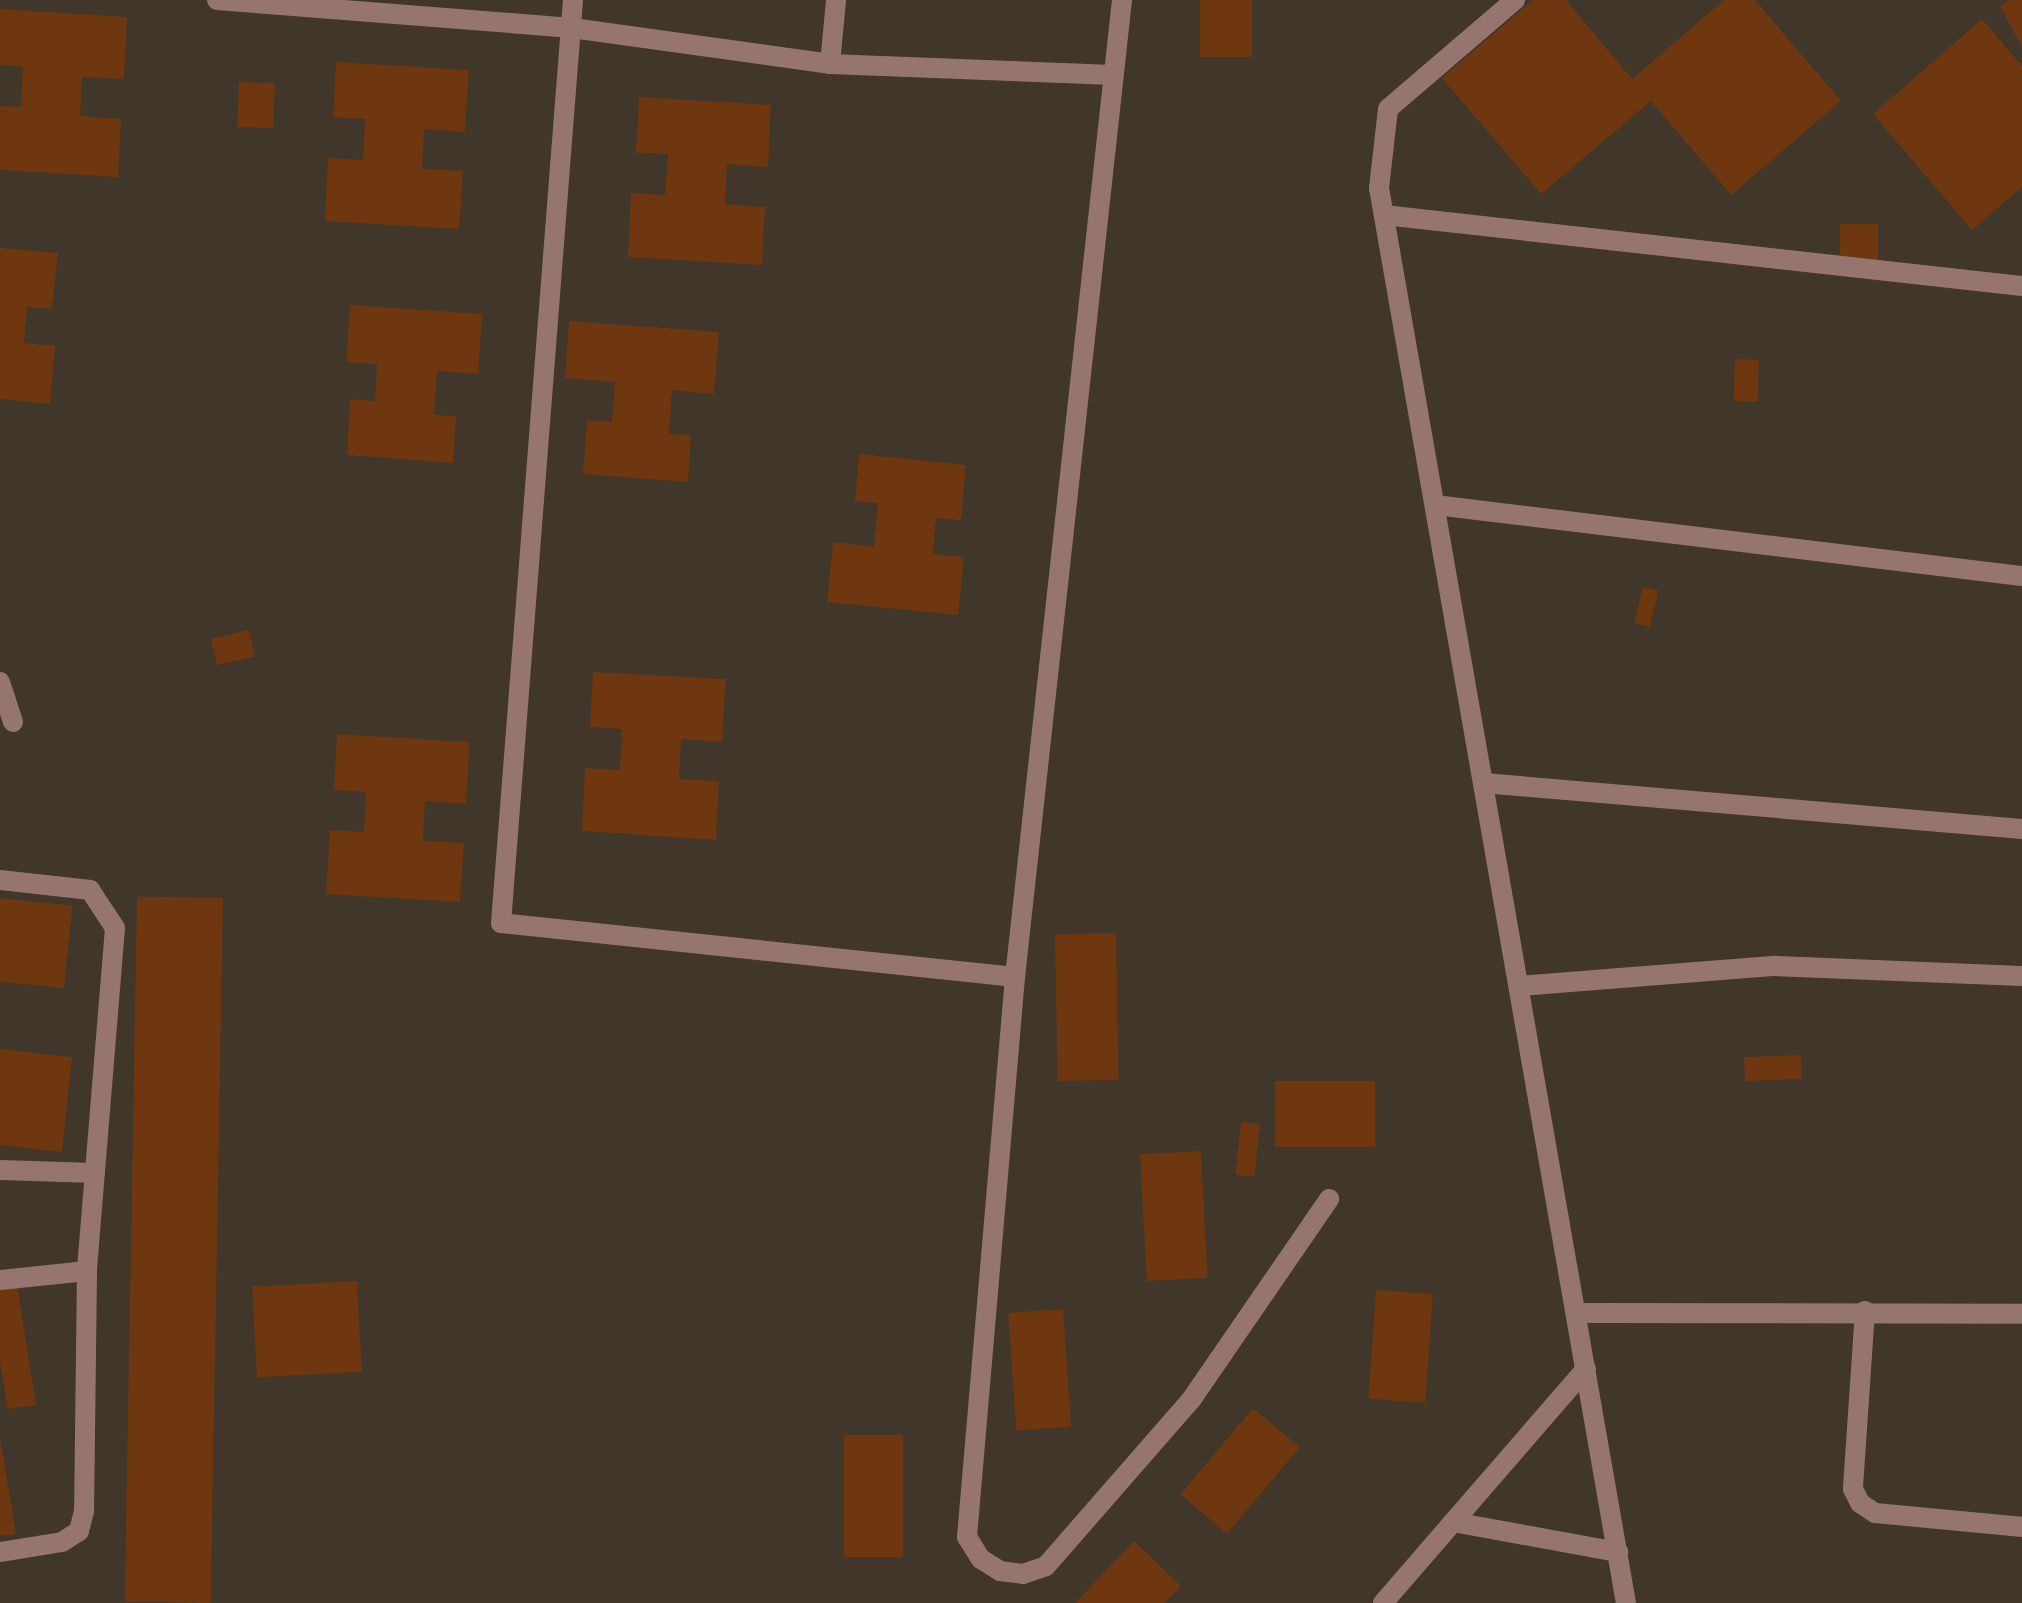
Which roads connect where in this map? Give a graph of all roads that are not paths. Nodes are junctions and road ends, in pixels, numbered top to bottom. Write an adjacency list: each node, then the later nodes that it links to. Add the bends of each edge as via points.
1 (217, 0): 6 (street)
2 (573, 0): 7 (street)
3 (836, 0): 8 (street)
4 (1122, 0): 9 (street)
5 (1515, 0): 10 (street, via 1388,108 1379,188)
6 (284, 3): 7 (street)
7 (572, 28): 8 (street); 20 (street, via 501,923)
8 (830, 64): 9 (street)
9 (1114, 75): 20 (street)
10 (1384, 215): 11 (street); 12 (street)
11 (2022, 286)
12 (1435, 505): 13 (street); 16 (street)
13 (2022, 576)
14 (0, 682): 15 (street)
15 (14, 722)
16 (1484, 783): 17 (street); 21 (street)
17 (2022, 829)
18 (0, 880): 23 (street, via 90,890 115,928)
19 (2022, 976): 21 (street, via 1775,966)
20 (1016, 977): 24 (street, via 967,1537 981,1559 1000,1572 1046,1566 1191,1400)
21 (1519, 986): 28 (street)
22 (0, 1170): 23 (street)
23 (95, 1173): 25 (street)
24 (1329, 1200)
25 (87, 1270): 26 (street); 33 (street, via 79,1531 62,1542)
26 (0, 1280)
27 (1864, 1310): 28 (street); 29 (street); 32 (street, via 1853,1488 1860,1504 1874,1513)
28 (1576, 1313): 30 (street)
29 (2022, 1314)
30 (1586, 1370): 31 (street); 34 (street)
31 (1454, 1522): 34 (street); 35 (street)
32 (2022, 1527)
33 (0, 1552)
34 (1618, 1552): 36 (street)
35 (1383, 1603)
36 (1626, 1603)

